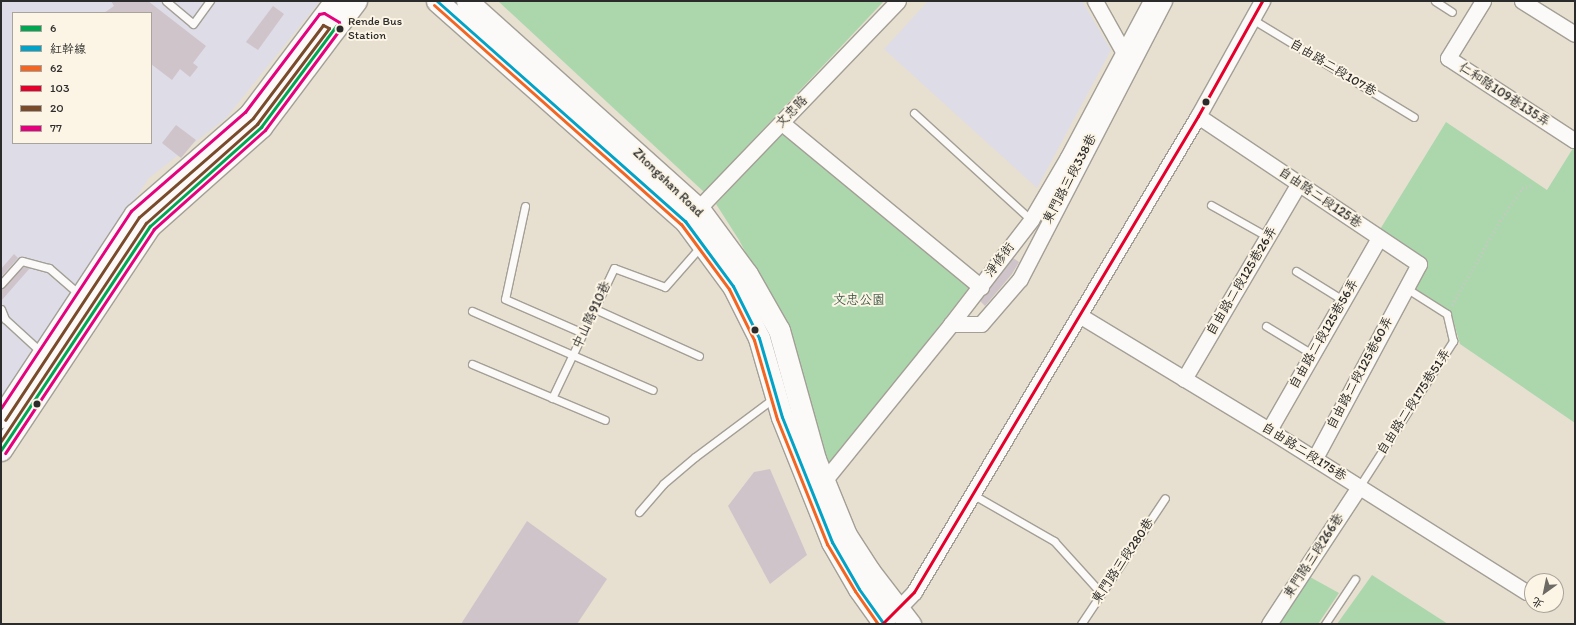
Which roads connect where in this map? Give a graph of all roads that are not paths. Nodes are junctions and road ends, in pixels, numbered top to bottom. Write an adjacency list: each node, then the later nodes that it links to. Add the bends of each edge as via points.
1 (166, 1): 2 (lane, via 194,24)
2 (210, 1)
3 (335, 1): 17 (main road)
4 (356, 1): 17 (main road)
5 (437, 1): 28 (main road, Zhongshan Road)
6 (467, 1): 28 (main road, Zhongshan Road)
7 (898, 1): 23 (street, 文忠路)
8 (1095, 1): 19 (street)
9 (1151, 1): 19 (street, 淨修街)
10 (1164, 1): 43 (street, 東門路三段338巷, via 1020,279 981,324)
11 (1262, 1): 16 (street)
12 (1435, 1): 15 (lane)
13 (1483, 1): 24 (street, 仁和路109巷135弄, via 1448,58 1574,140)
14 (1522, 1): 18 (street)
15 (1452, 12)
16 (1252, 19): 21 (street); 22 (lane, 自由路二段107巷)
17 (329, 22): 37 (main road, via 261,126 150,226)
18 (1575, 34)
19 (1123, 50): 29 (street, 淨修街, via 1068,157)
20 (914, 113): 29 (lane)
21 (1198, 116): 25 (street, 自由路二段125巷); 42 (street)
22 (1414, 117)
23 (782, 123): 28 (street, 文忠路); 35 (street)
24 (1575, 138)
25 (1299, 183): 30 (street, 自由路二段125巷26弄); 31 (street, 自由路二段125巷)
26 (1211, 205): 30 (lane)
27 (526, 206): 45 (lane, via 504,299)
28 (692, 215): 32 (main road, Zhongshan Road); 53 (main road, Zhongshan Road, via 747,274 779,330)
29 (1031, 220): 35 (street, 淨修街)
30 (1268, 237): 51 (street, 自由路二段125巷26弄)
31 (1379, 238): 36 (street, 自由路二段125巷, via 1418,264); 38 (street, 自由路二段125巷56弄)
32 (702, 244): 40 (lane, 中山路910巷, via 665,288 614,268); 53 (main road, Zhongshan Road, via 733,286)
33 (1296, 271): 38 (lane)
34 (1, 284): 37 (lane, via 22,261 49,268)
35 (981, 287): 43 (street, 淨修街)
36 (1406, 288): 59 (street, 自由路二段125巷60弄); 61 (lane, 自由路二段175巷51弄, via 1447,314 1453,341)
37 (88, 300): 49 (main road)
38 (1343, 300): 46 (street, 自由路二段125巷56弄)
39 (1, 309): 49 (lane, via 5,319)
40 (595, 309): 45 (lane, 中山路910巷); 48 (lane)
41 (472, 311): 47 (lane)
42 (1079, 315): 51 (street, 自由路二段175巷); 62 (street)
43 (951, 324): 60 (street, 淨修街)
44 (1266, 326): 46 (lane)
45 (583, 332): 47 (lane, 中山路910巷)
46 (1312, 354): 57 (street, 自由路二段125巷56弄)
47 (572, 356): 52 (lane); 54 (lane, 中山路910巷)
48 (699, 356)
49 (50, 358): 55 (main road); 58 (main road)
50 (472, 364): 54 (lane)
51 (1184, 379): 57 (street, 自由路二段175巷)
52 (653, 390)
53 (787, 394): 60 (main road, Zhongshan Road, via 815,459); 64 (lane, via 695,457 663,484)
54 (552, 398): 56 (lane)
55 (1, 416)
56 (605, 420)
57 (1269, 430): 59 (street, 自由路二段175巷)
58 (1, 450)
59 (1315, 458): 61 (street, 自由路二段175巷)
60 (816, 484): 68 (main road, Zhongshan Road)
61 (1359, 487): 66 (street, 自由路二段175巷); 70 (street, 東門路三段266巷)
62 (972, 494): 67 (lane, via 1054,541); 68 (street, via 914,592)
63 (1165, 498): 67 (lane, 東門路三段280巷)
64 (639, 512)
65 (1355, 579): 71 (lane)
66 (1524, 591)
67 (1101, 593): 69 (lane, 東門路三段280巷)
68 (891, 621)
69 (1081, 624)
70 (1269, 624)
71 (1325, 624)

